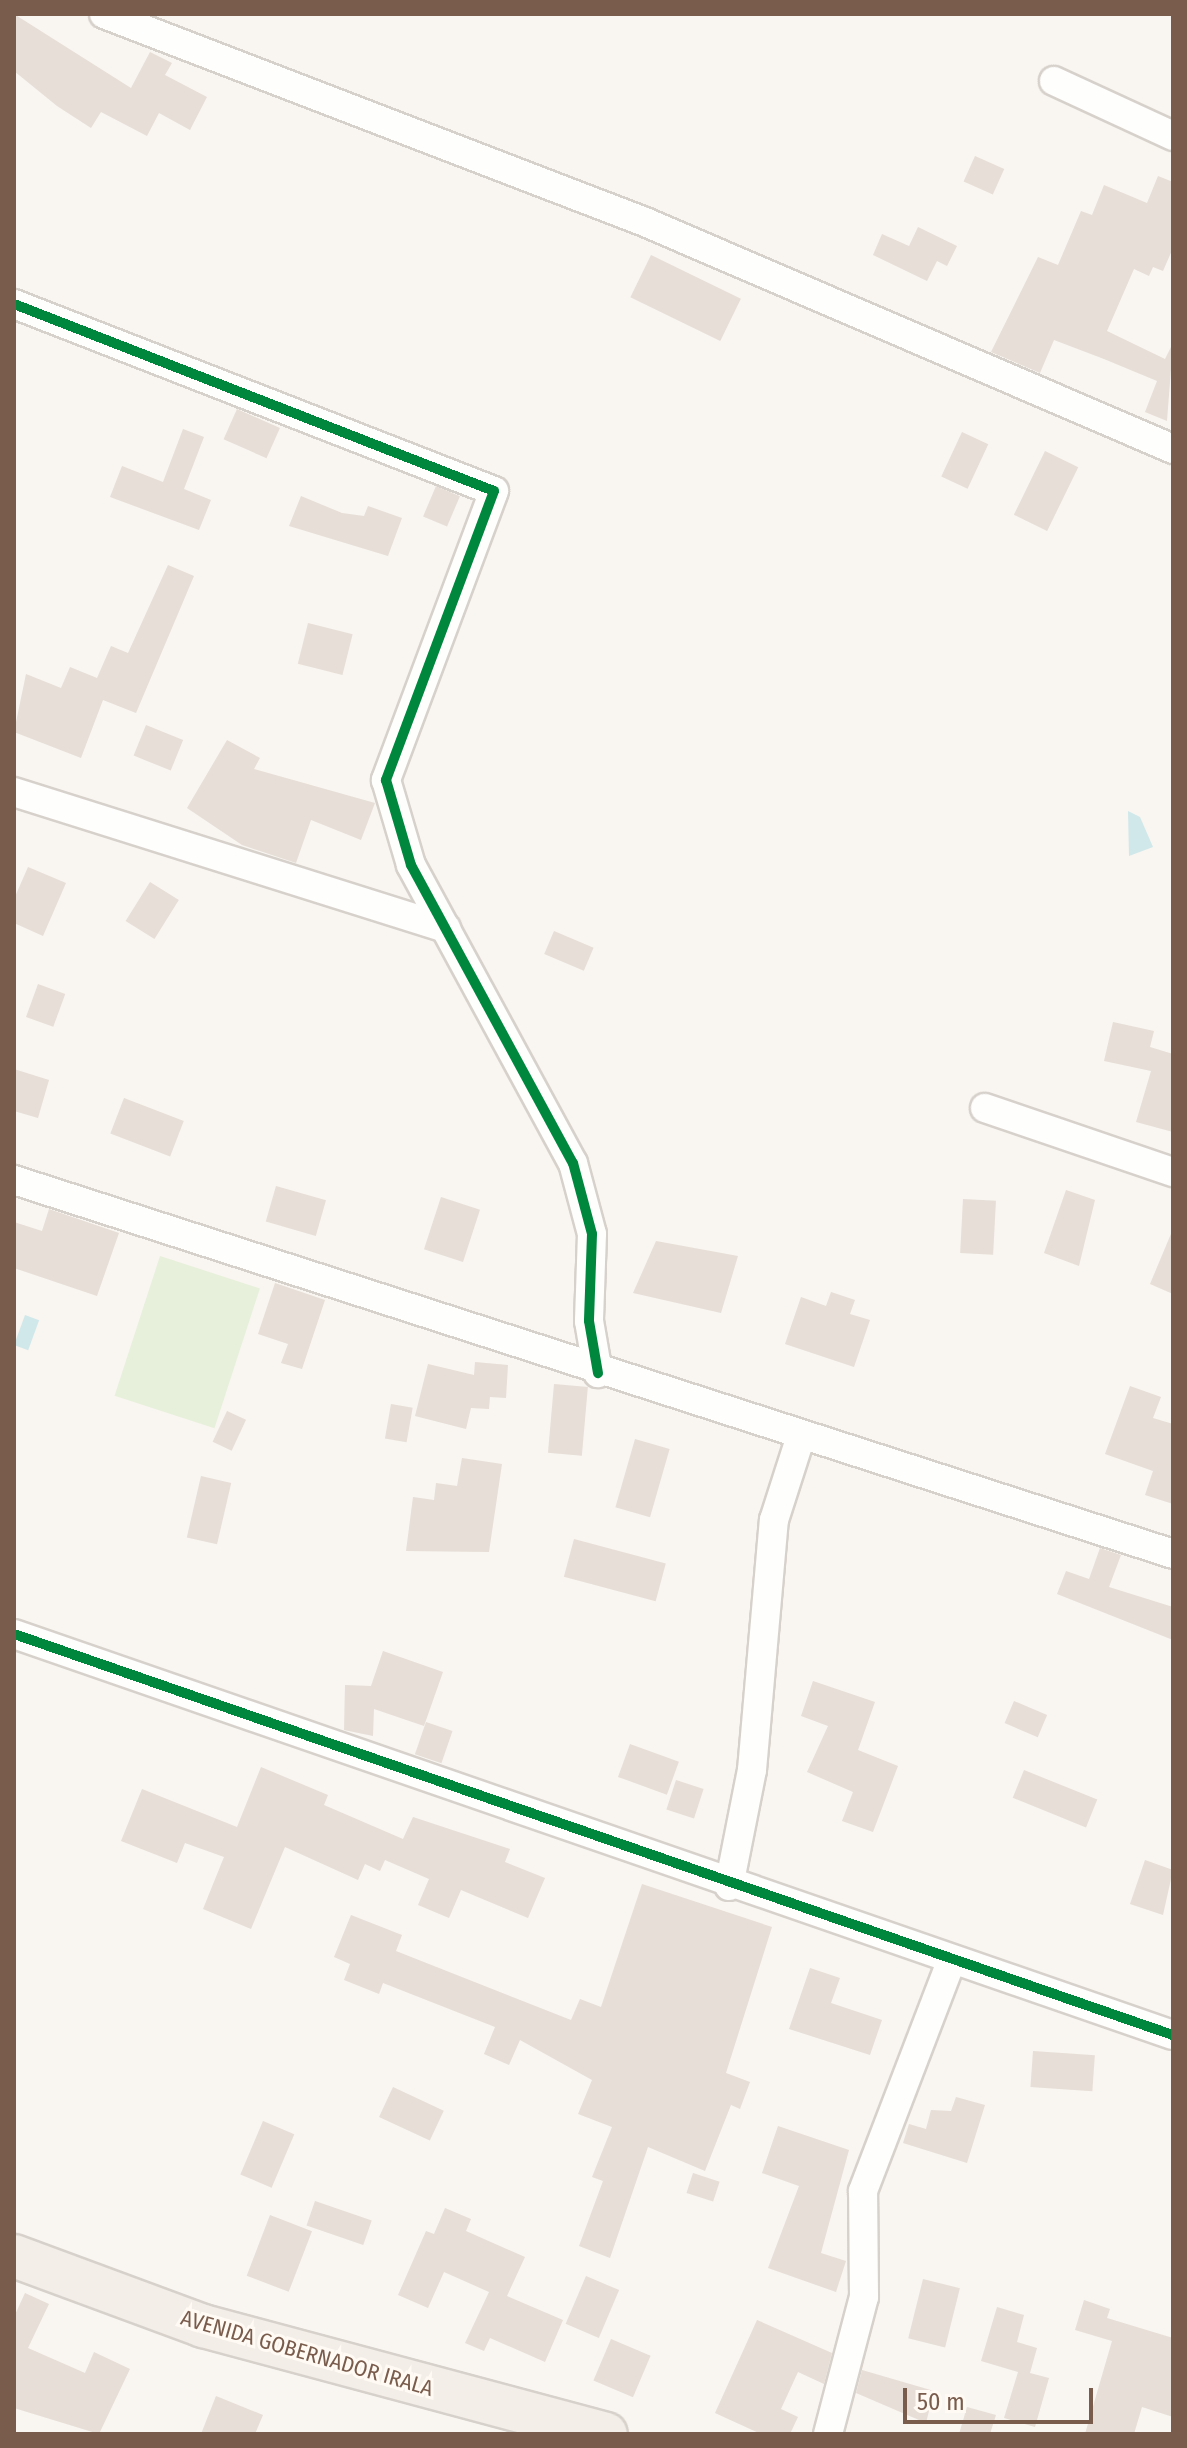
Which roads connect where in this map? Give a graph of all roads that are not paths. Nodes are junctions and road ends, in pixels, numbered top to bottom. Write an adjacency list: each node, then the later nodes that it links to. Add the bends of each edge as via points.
1 (104, 14): 5 (street, via 645,222)
2 (1054, 81): 3 (street)
3 (1173, 136)
4 (14, 304): 7 (street, via 494,491 386,780 411,865)
5 (1173, 449)
6 (14, 792): 7 (street)
7 (446, 928): 11 (street, via 558,1131 584,1194)
8 (985, 1108): 9 (street)
9 (1173, 1172)
10 (14, 1180): 11 (street)
11 (598, 1373): 12 (street)
12 (800, 1439): 13 (street); 15 (street, via 774,1520 752,1770)
13 (1173, 1554)
14 (14, 1634): 15 (street)
15 (729, 1886): 16 (street)
16 (952, 1959): 17 (street); 20 (street, via 863,2191 864,2297)
17 (1173, 2035)
18 (14, 2256): 19 (main road, AVENIDA GOBERNADOR IRALA, via 203,2326)
19 (606, 2434)
20 (828, 2434)

